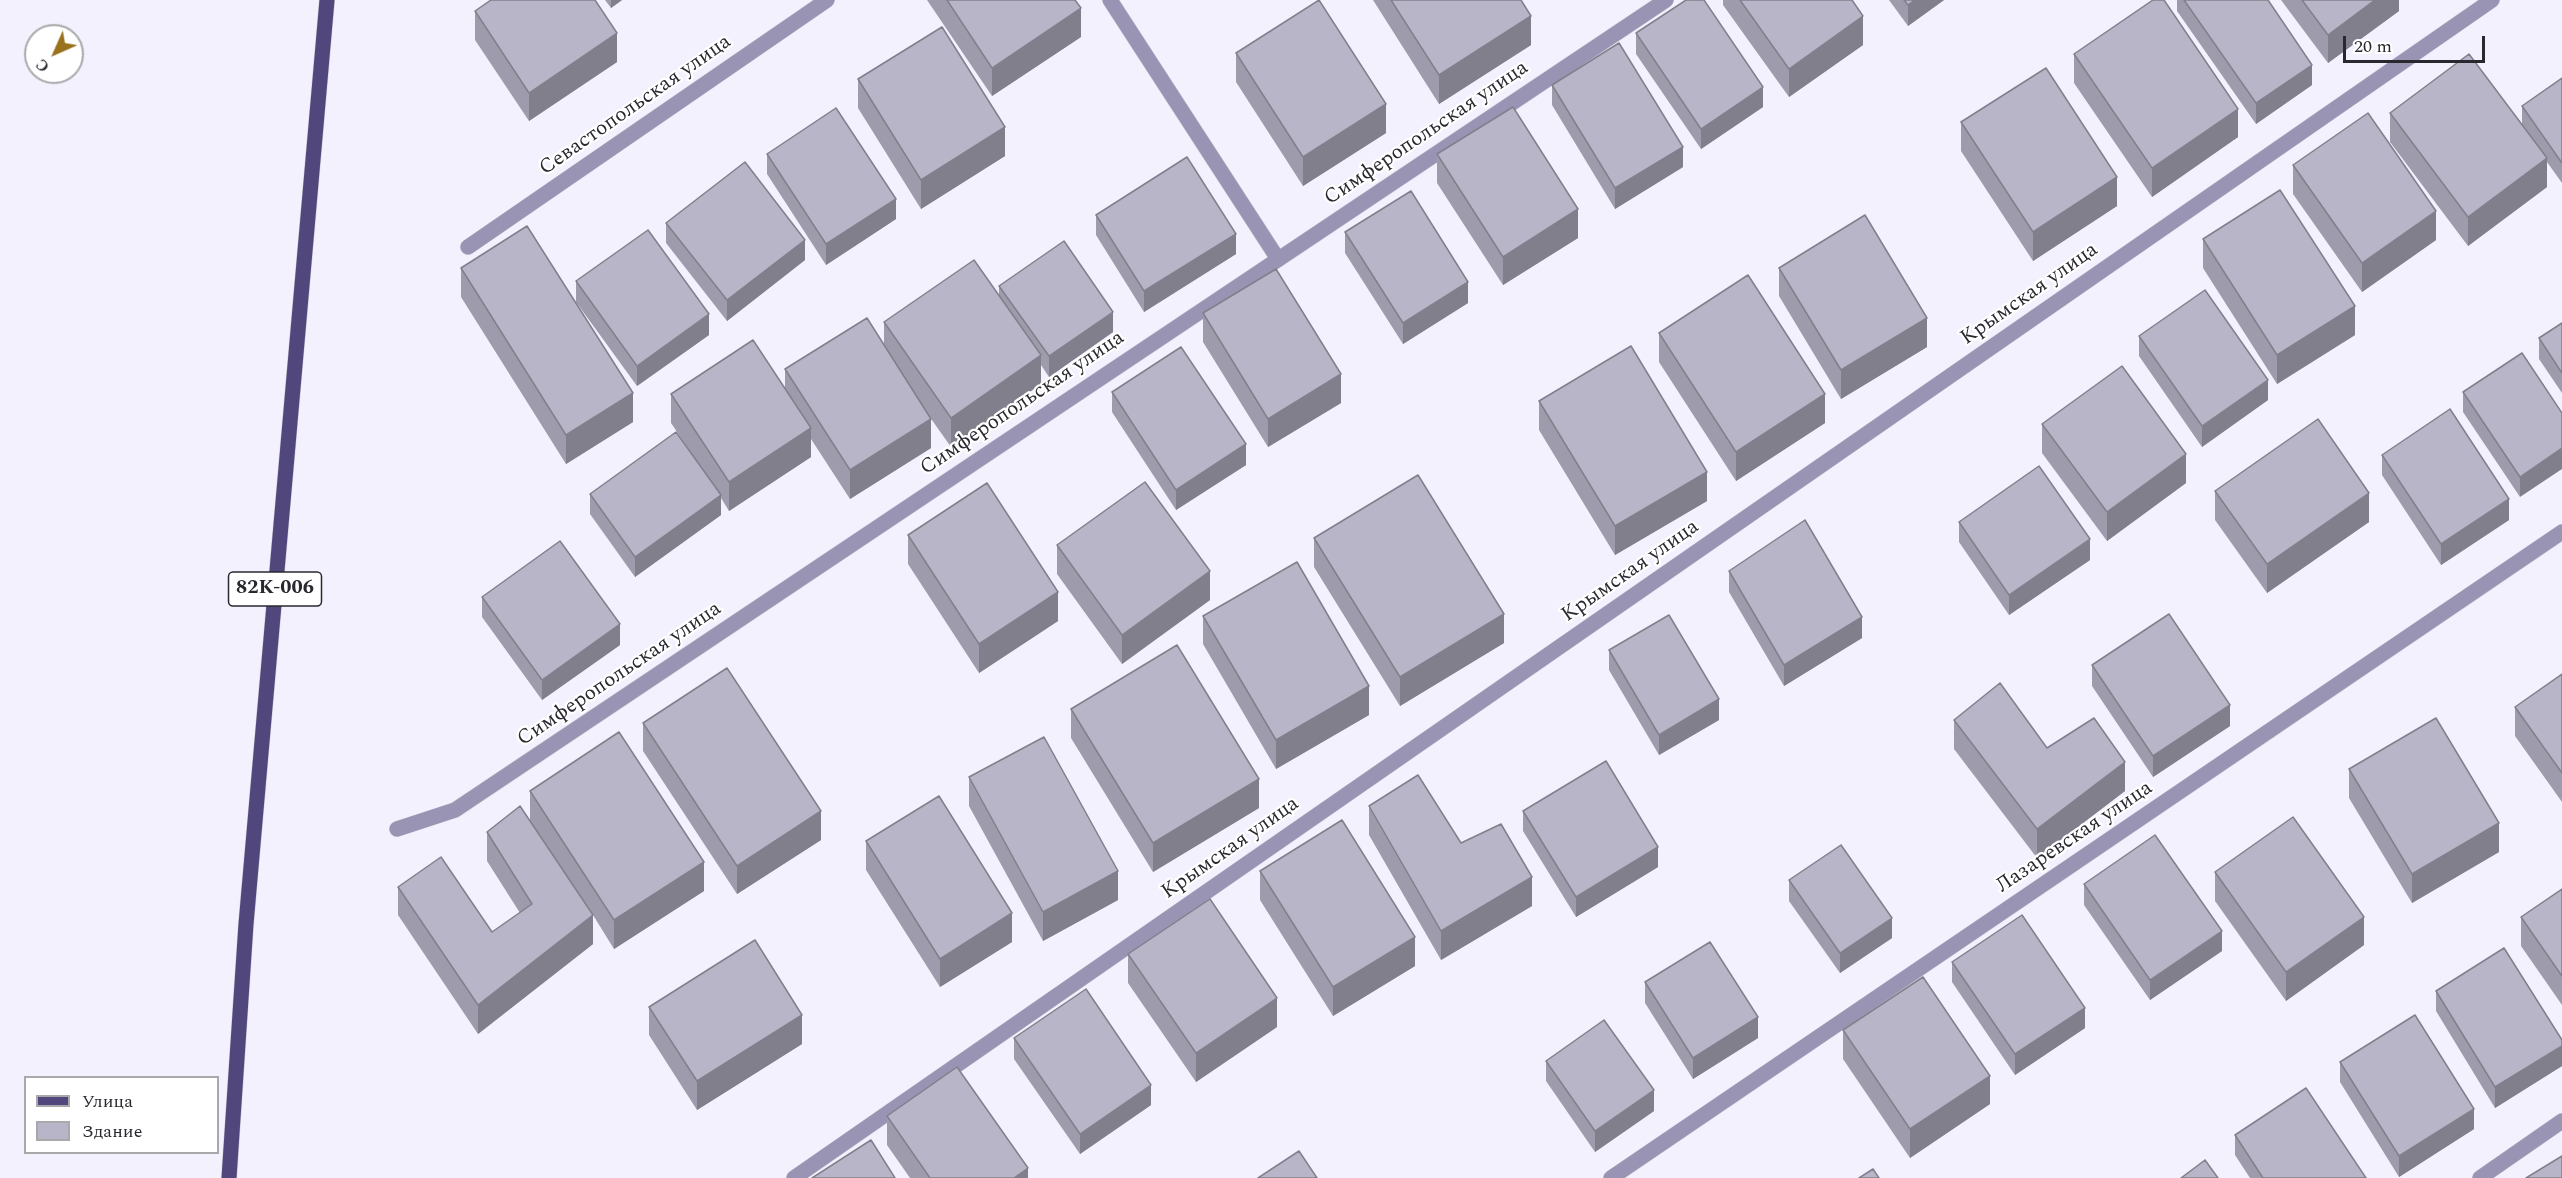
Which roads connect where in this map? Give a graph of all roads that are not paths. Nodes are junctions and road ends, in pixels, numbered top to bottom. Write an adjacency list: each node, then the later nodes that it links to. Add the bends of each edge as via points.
1 (327, 0): 11 (main road, 82К-006, via 247,912)
2 (826, 0): 6 (street, Севастопольская улица)
3 (1110, 0): 7 (street)
4 (1666, 0): 7 (street, Симферопольская улица)
5 (2492, 0): 12 (street, Крымская улица)
6 (468, 247)
7 (1278, 259): 9 (street, Симферопольская улица, via 455,810)
8 (2562, 532): 13 (street, Лазаревская улица)
9 (397, 829)
10 (2562, 1121): 14 (street)
11 (229, 1178)
12 (794, 1178)
13 (1611, 1178)
14 (2480, 1178)

